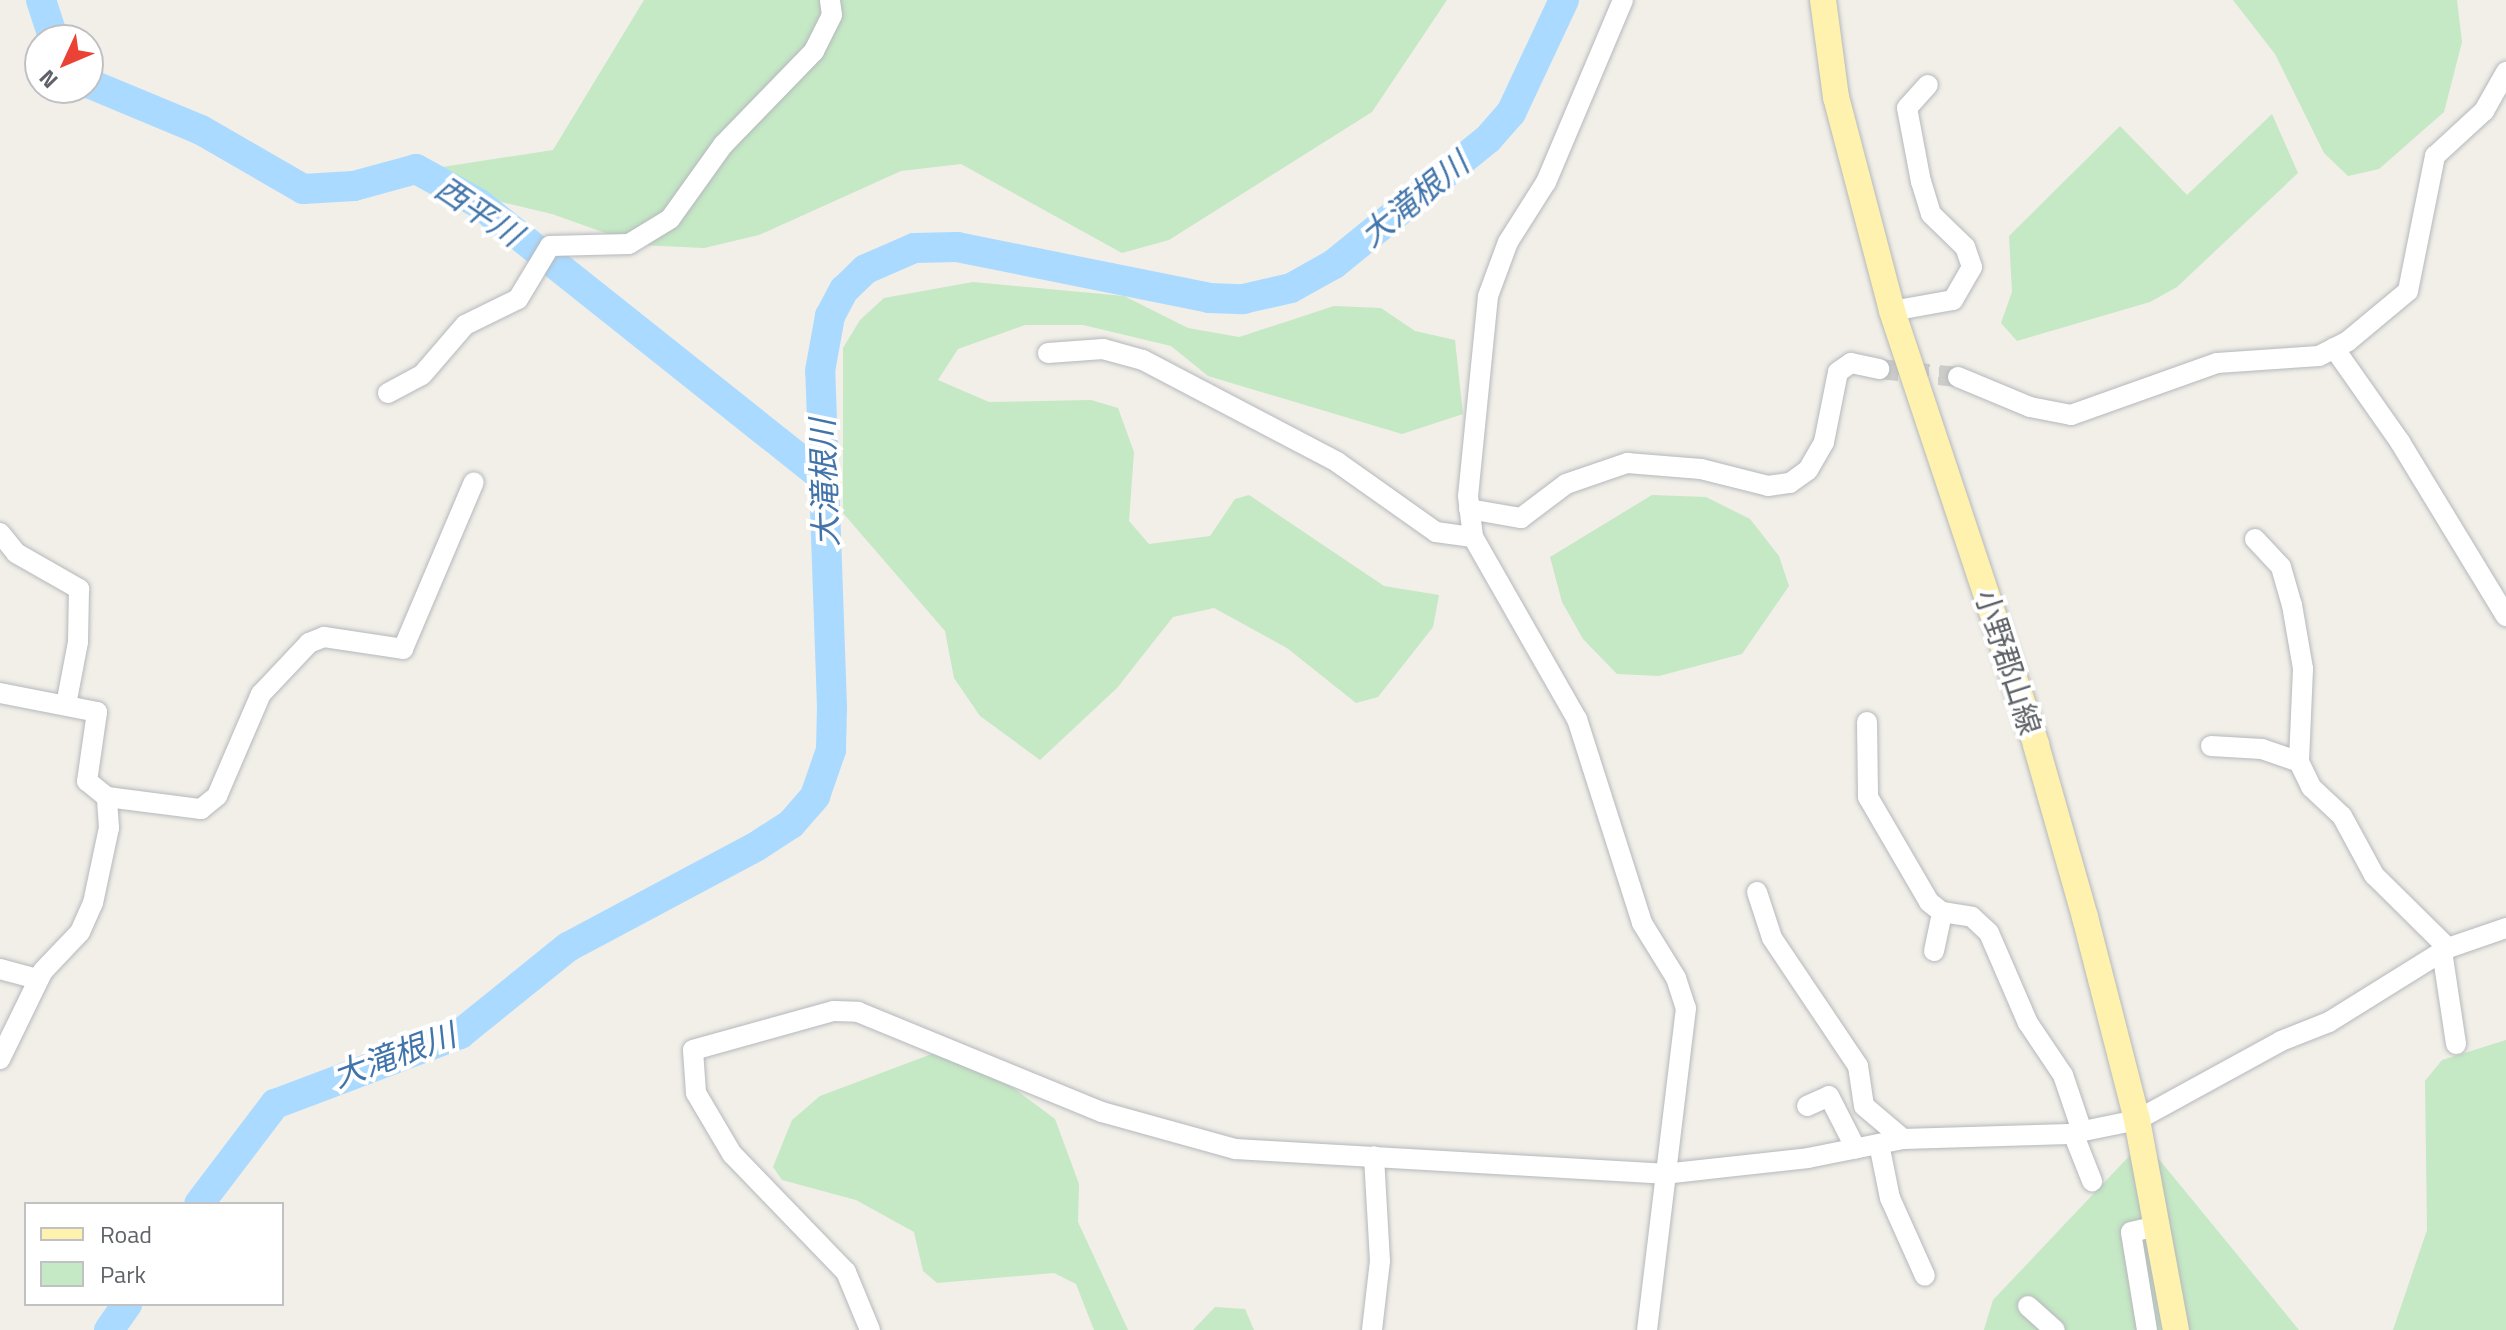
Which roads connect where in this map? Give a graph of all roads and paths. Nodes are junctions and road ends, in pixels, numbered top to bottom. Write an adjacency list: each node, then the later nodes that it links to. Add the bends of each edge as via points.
1 (830, 0): 11 (street, via 832,15 814,51 723,145 670,219 629,244 550,246 518,299 465,325 422,375)
2 (1623, 0): 13 (street, via 1546,182 1508,242 1488,296)
3 (1823, 0): 6 (main road, 小野郡山線, via 1836,97)
4 (2506, 72): 7 (street, via 2484,111 2435,156 2408,291 2384,316)
5 (1928, 85): 6 (street, via 1907,116 1921,182 1931,214 1965,247 1972,267 1953,300)
6 (1892, 311): 34 (main road, 小野郡山線, via 2036,745)
7 (2334, 348): 10 (street, via 2319,356 2217,363 2071,415 2030,407); 17 (street, via 2400,442)
8 (1048, 353): 15 (street, via 1103,349 1143,360 1337,462 1436,532)
9 (1879, 369): 13 (street, via 1851,363 1838,372 1824,442 1808,470 1790,483 1768,486 1701,469 1627,463 1566,484 1521,518)
10 (1958, 377)
11 (388, 393)
12 (474, 482): 23 (street, via 403,649 324,637 309,643 261,694 217,796 201,809)
13 (1469, 509): 15 (street)
14 (0, 533): 19 (street, via 16,553 79,589 78,642)
15 (1473, 537): 40 (street, via 1577,719 1642,923 1676,978 1686,1008)
16 (2255, 539): 22 (street, via 2281,567 2292,605 2303,669)
17 (2506, 616)
18 (0, 693): 19 (street)
19 (66, 705): 23 (street, via 97,712 87,781)
20 (1867, 722): 25 (street, via 1868,797 1929,902)
21 (2211, 746): 22 (street, via 2262,749)
22 (2299, 762): 27 (street, via 2311,787 2342,816 2374,875)
23 (107, 797): 30 (street, via 109,828 93,903 80,932)
24 (1757, 892): 36 (street, via 1772,938 1858,1066 1864,1106)
25 (1942, 912): 28 (street); 35 (street, via 1972,917 1989,933 2028,1023 2063,1075)
26 (2506, 928): 27 (street)
27 (2445, 949): 31 (street); 34 (street, via 2329,1022 2281,1041)
28 (1934, 951)
29 (0, 969): 30 (street)
30 (38, 979): 32 (street)
31 (2456, 1044)
32 (0, 1059)
33 (1807, 1106): 38 (street, via 1829,1096)
34 (2137, 1120): 35 (street); 42 (main road, 小野郡山線)
35 (2077, 1132): 36 (street); 41 (street)
36 (1903, 1139): 37 (street)
37 (1879, 1144): 38 (street); 43 (street, via 1890,1198)
38 (1856, 1149): 40 (street)
39 (1374, 1156): 40 (street); 45 (street, via 1284,1156 1189,1137 1012,1078 858,1012 834,1011 693,1050 696,1093 732,1154 846,1272); 46 (street, via 1380,1261)
40 (1664, 1174): 47 (street)
41 (2092, 1181)
42 (2157, 1226): 49 (street, via 2131,1232); 50 (main road, 小野郡山線)
43 (1925, 1276)
44 (2028, 1306): 48 (street)
45 (870, 1330)
46 (1372, 1330)
47 (1647, 1330)
48 (2055, 1330)
49 (2147, 1330)
50 (2176, 1330)

